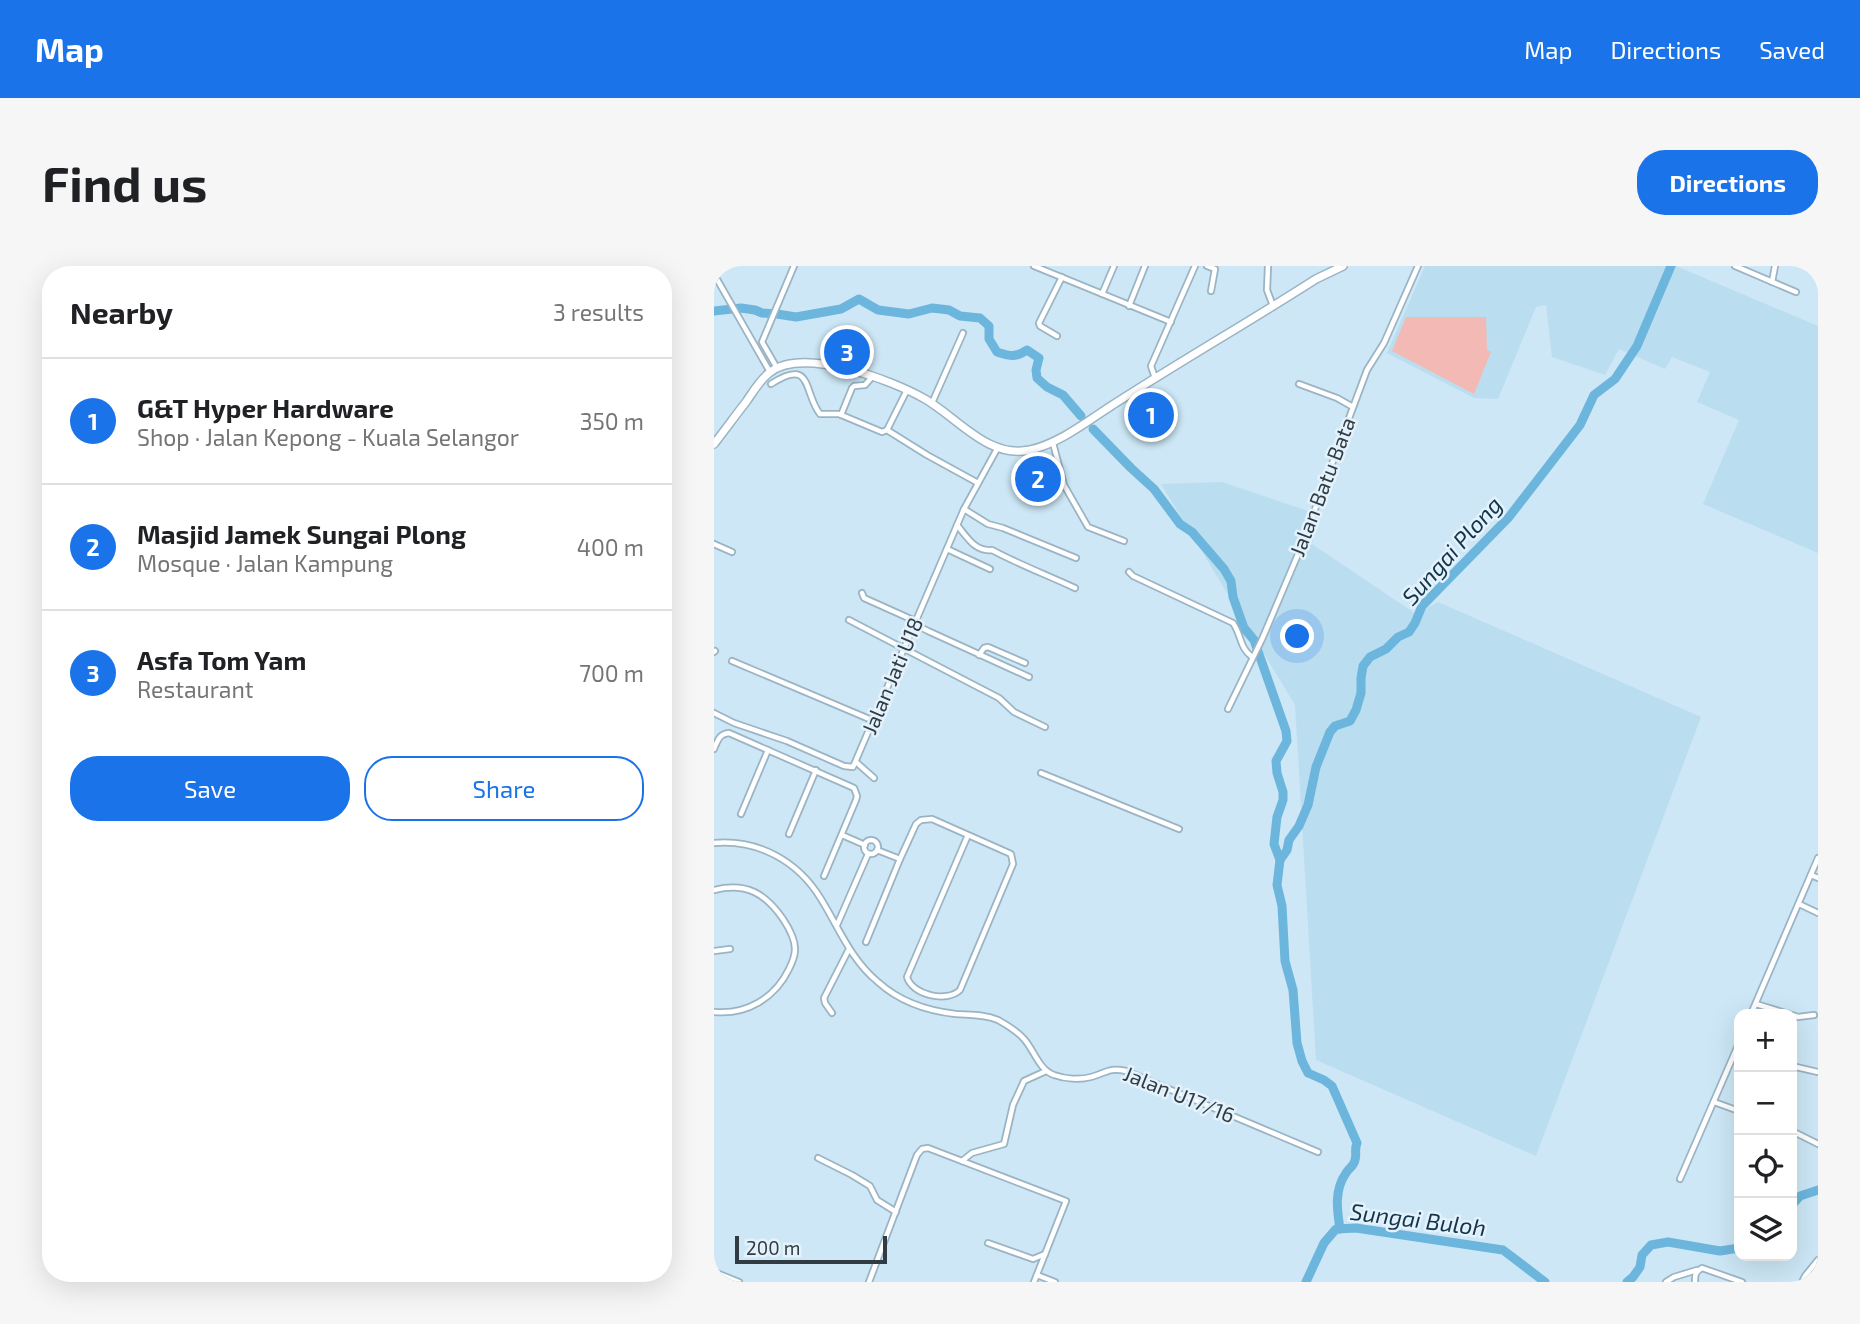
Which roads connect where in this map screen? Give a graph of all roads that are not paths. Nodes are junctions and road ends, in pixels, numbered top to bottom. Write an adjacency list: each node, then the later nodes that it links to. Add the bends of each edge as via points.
1 (794, 266): 26 (street)
2 (1034, 266): 13 (street)
3 (1114, 266): 20 (street)
4 (1145, 266): 21 (street)
5 (1195, 266): 23 (street)
6 (1207, 266): 18 (street, via 1215,270)
7 (1268, 266): 22 (street, via 1267,290)
8 (1333, 266): 15 (highway)
9 (1343, 266): 15 (highway)
10 (1418, 266): 35 (street, Jalan Batu Bata)
11 (1735, 266): 17 (street)
12 (1775, 266): 17 (street)
13 (1045, 268): 16 (street)
14 (714, 274): 27 (street)
15 (1324, 274): 22 (highway)
16 (1062, 277): 20 (street); 25 (street, via 1039,323)
17 (1772, 282): 19 (street)
18 (1211, 291)
19 (1796, 292)
20 (1102, 294): 21 (street)
21 (1129, 306): 23 (street)
22 (1273, 306): 30 (highway)
23 (1171, 322): 30 (street, via 1151,366)
24 (963, 334): 34 (street)
25 (1057, 336)
26 (762, 342): 27 (street); 28 (street)
27 (755, 345): 28 (street)
28 (773, 370): 29 (highway, via 805,362); 39 (highway)
29 (872, 376): 33 (highway); 36 (street, via 865,385 852,388)
30 (1156, 378): 40 (highway)
31 (771, 384): 36 (street, via 790,374 801,376 820,414)
32 (1299, 384): 35 (street)
33 (907, 389): 34 (highway); 38 (street)
34 (932, 404): 42 (highway)
35 (1353, 407): 59 (street, Jalan Batu Bata, via 1311,521)
36 (841, 415): 38 (street)
37 (714, 429): 39 (street)
38 (887, 430): 43 (street)
39 (723, 432): 41 (highway)
40 (1052, 442): 42 (highway, via 1016,452); 46 (street, via 1064,485 1088,527)
41 (714, 444)
42 (997, 449): 43 (street, Jalan Jati U18)
43 (978, 483): 44 (street, Jalan Jati U18)
44 (964, 509): 45 (street, Jalan Jati U18); 50 (street, via 988,524)
45 (957, 525): 48 (street, Jalan Jati U18); 53 (street, via 984,551 992,550)
46 (1124, 541)
47 (714, 544): 49 (street)
48 (947, 549): 51 (street); 56 (street, Jalan Jati U18)
49 (732, 552)
50 (1076, 558)
51 (990, 569)
52 (1129, 572): 59 (street, via 1233,623 1242,648)
53 (1075, 587)
54 (862, 593): 56 (street)
55 (849, 620): 57 (street)
56 (915, 623): 57 (street, Jalan Jati U18); 58 (street)
57 (904, 649): 65 (street, Jalan Jati U18); 66 (street)
58 (979, 655): 61 (street, via 988,647); 62 (street)
59 (1252, 657): 63 (street, Jalan Batu Bata)
60 (732, 661): 65 (street)
61 (1025, 663)
62 (1028, 677)
63 (1228, 709)
64 (714, 713): 69 (street, Jalan Jati U18, via 844,766 853,767)
65 (874, 721): 69 (street, Jalan Jati U18)
66 (1045, 727)
67 (714, 749): 68 (street, via 718,739 729,733)
68 (768, 750): 70 (street); 73 (street)
69 (856, 762): 72 (street)
70 (816, 770): 75 (street); 76 (street, via 856,791)
71 (1041, 773): 74 (street)
72 (874, 778)
73 (741, 814)
74 (1178, 829)
75 (789, 834)
76 (842, 835): 79 (street); 85 (street)
77 (968, 835): 77 (street, via 1011,854 1013,864 960,990 950,996 928,994 912,987 907,978); 83 (street, via 932,819 921,820)
78 (714, 843): 90 (street, via 755,846 788,863 813,887)
79 (865, 845): 80 (street, via 875,842); 81 (street)
80 (877, 850): 81 (street); 83 (street)
81 (868, 854): 90 (street)
82 (1818, 858): 84 (street)
83 (900, 859): 91 (street)
84 (1811, 875): 86 (street); 88 (street)
85 (824, 876)
86 (1818, 878)
87 (714, 890): 98 (street, via 737,887 769,901 786,923 795,951 776,990 741,1010)
88 (1799, 904): 89 (street); 95 (street)
89 (1818, 913)
90 (837, 926): 93 (street)
91 (866, 942)
92 (730, 949): 94 (street)
93 (849, 949): 99 (street, via 824,998); 104 (street, via 878,982 900,997 929,1009 996,1019 1010,1027)
94 (714, 951)
95 (1756, 1004): 96 (street); 97 (street)
96 (1754, 1009)
97 (1772, 1009)
98 (714, 1012)
99 (832, 1013)
100 (1814, 1015): 101 (street)
101 (1797, 1017)
102 (1734, 1056): 106 (street)
103 (1797, 1067): 105 (street)
104 (1046, 1071): 110 (street, Jalan U17/16, via 1068,1078 1090,1077 1108,1069 1126,1071); 112 (street, via 1024,1081 1004,1144 972,1153)
105 (1818, 1072)
106 (1714, 1102): 107 (street); 113 (street)
107 (1734, 1109)
108 (1797, 1134): 109 (street)
109 (1818, 1144)
110 (1318, 1152)
111 (818, 1158): 114 (street, via 870,1186 877,1200)
112 (962, 1161): 114 (street, via 922,1149); 116 (street, via 1066,1201)
113 (1680, 1179)
114 (896, 1213): 122 (street)
115 (988, 1243): 116 (street, via 1033,1259)
116 (1046, 1253): 120 (street)
117 (1818, 1260): 128 (street)
118 (1697, 1270): 125 (street); 126 (street); 127 (street)
119 (714, 1272): 121 (street)
120 (1037, 1275): 123 (street); 124 (street)
121 (739, 1282)
122 (869, 1282)
123 (1034, 1282)
124 (1055, 1282)
125 (1666, 1282)
126 (1695, 1282)
127 (1742, 1282)
128 (1802, 1282)

